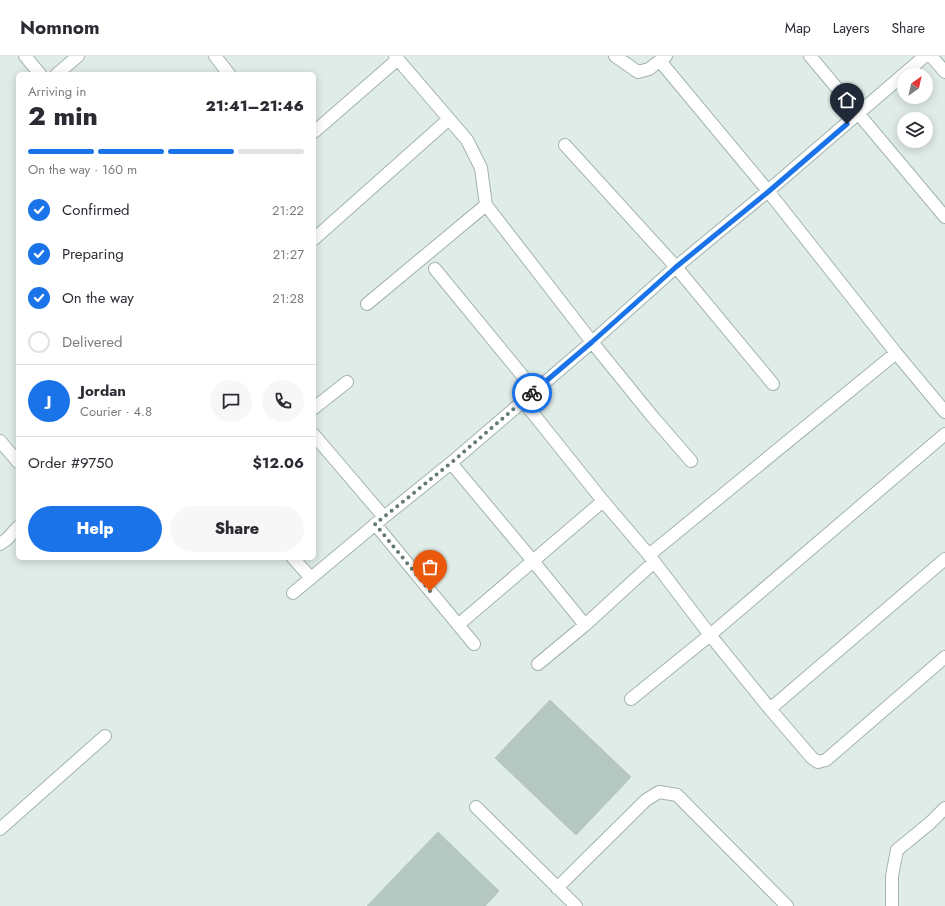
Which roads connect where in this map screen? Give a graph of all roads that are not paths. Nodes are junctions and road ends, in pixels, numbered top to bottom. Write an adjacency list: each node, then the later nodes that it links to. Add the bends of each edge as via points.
1 (25, 56): 10 (street)
2 (78, 56): 11 (street)
3 (215, 56): 12 (street)
4 (615, 56): 9 (street, via 638,72 649,69)
5 (810, 56): 14 (street)
6 (925, 56): 14 (street)
7 (931, 56): 13 (street)
8 (396, 57): 15 (street); 16 (street)
9 (663, 59): 18 (street)
10 (38, 72)
11 (59, 72)
12 (227, 72)
13 (945, 72)
14 (859, 114): 18 (street); 20 (street)
15 (449, 119): 19 (street, via 467,140 482,168); 21 (street)
16 (316, 130)
17 (565, 145): 22 (street)
18 (768, 192): 22 (street); 26 (street)
19 (486, 205): 24 (street); 25 (street)
20 (945, 217)
21 (316, 237)
22 (676, 267): 25 (street); 28 (street)
23 (435, 269): 29 (street)
24 (367, 304)
25 (592, 342): 29 (street); 37 (street)
26 (896, 352): 32 (street); 43 (street)
27 (347, 382): 31 (street)
28 (773, 384)
29 (535, 390): 30 (street)
30 (523, 400): 38 (street); 39 (street)
31 (316, 406)
32 (945, 412)
33 (945, 434): 51 (street)
34 (316, 438): 40 (street)
35 (0, 441): 36 (street)
36 (16, 460)
37 (691, 461)
38 (451, 463): 40 (street); 46 (street)
39 (603, 501): 43 (street); 46 (street)
40 (379, 520): 47 (street); 49 (street)
41 (16, 529): 42 (street)
42 (0, 544)
43 (652, 559): 50 (street); 51 (street)
44 (945, 559): 56 (street)
45 (295, 560): 47 (street)
46 (533, 561): 49 (street); 50 (street)
47 (311, 578): 48 (street)
48 (294, 593)
49 (458, 625): 52 (street)
50 (585, 626): 54 (street)
51 (710, 635): 55 (street); 56 (street)
52 (474, 644)
53 (945, 657): 56 (street, via 826,760 818,762 812,758)
54 (538, 664)
55 (631, 700)
56 (770, 709)
57 (105, 736): 60 (street)
58 (476, 807): 61 (street)
59 (945, 808): 64 (street, via 897,850 892,876)
60 (0, 829)
61 (557, 888): 62 (street); 63 (street, via 646,800 659,792 677,795)
62 (576, 906)
63 (787, 906)
64 (892, 906)

